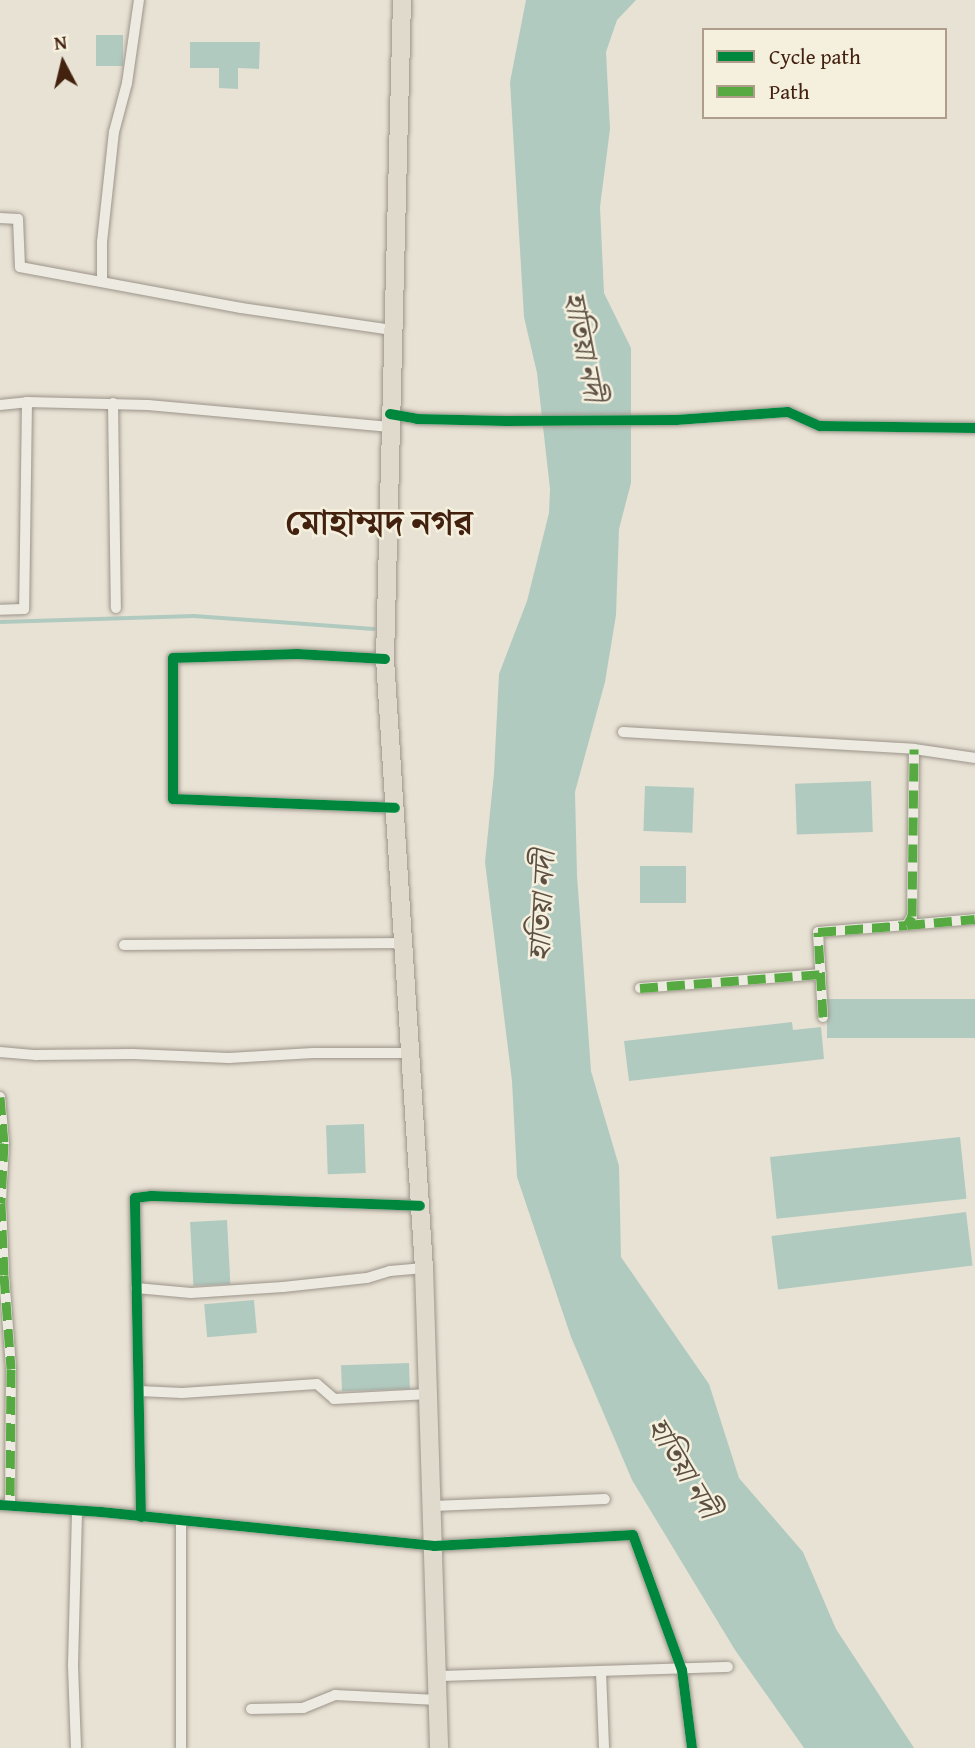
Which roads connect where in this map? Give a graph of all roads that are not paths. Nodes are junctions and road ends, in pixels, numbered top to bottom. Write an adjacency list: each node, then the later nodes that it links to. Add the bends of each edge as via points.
1 (139, 0): 4 (street, via 127,83 114,132)
2 (402, 0): 5 (main road)
3 (0, 218): 4 (street, via 18,219 20,267)
4 (102, 281): 5 (street, via 241,308)
5 (393, 330): 9 (main road)
6 (27, 402): 7 (street); 8 (street); 12 (street, via 24,609)
7 (113, 403): 9 (street); 11 (street)
8 (0, 404)
9 (390, 421): 10 (street, via 676,420 788,412 820,426); 13 (main road)
10 (975, 428)
11 (116, 608)
12 (0, 610)
13 (385, 659): 17 (main road); 17 (street, via 297,654 173,658 173,799)
14 (623, 732): 15 (street)
15 (914, 749): 16 (street); 19 (street, via 912,916)
16 (975, 758)
17 (395, 808): 20 (main road)
18 (975, 919): 19 (street)
19 (907, 925): 22 (street, via 818,932)
20 (402, 943): 21 (street); 26 (main road)
21 (124, 945)
22 (820, 974): 23 (street); 24 (street)
23 (639, 988)
24 (823, 1017)
25 (0, 1052): 26 (street, via 229,1058)
26 (408, 1053): 28 (main road)
27 (0, 1097): 34 (street, via 11,1381)
28 (420, 1206): 29 (main road); 30 (street, via 135,1198)
29 (424, 1268): 30 (street, via 283,1287 191,1293); 32 (main road)
30 (136, 1288): 31 (street)
31 (139, 1391): 32 (street, via 181,1393 317,1384 334,1399); 37 (street)
32 (429, 1394): 35 (main road)
33 (605, 1499): 35 (street)
34 (5, 1505): 36 (street)
35 (433, 1506): 39 (main road)
36 (77, 1510): 37 (street); 46 (street)
37 (141, 1517): 38 (street)
38 (181, 1522): 39 (street); 47 (street)
39 (434, 1546): 41 (street, via 633,1535); 43 (main road)
40 (727, 1667): 41 (street)
41 (682, 1670): 42 (street); 50 (street)
42 (601, 1672): 43 (street); 49 (street)
43 (438, 1676): 44 (main road)
44 (438, 1700): 45 (street, via 335,1695 303,1708); 48 (main road)
45 (251, 1709)
46 (76, 1748)
47 (181, 1748)
48 (439, 1748)
49 (604, 1748)
50 (692, 1748)

